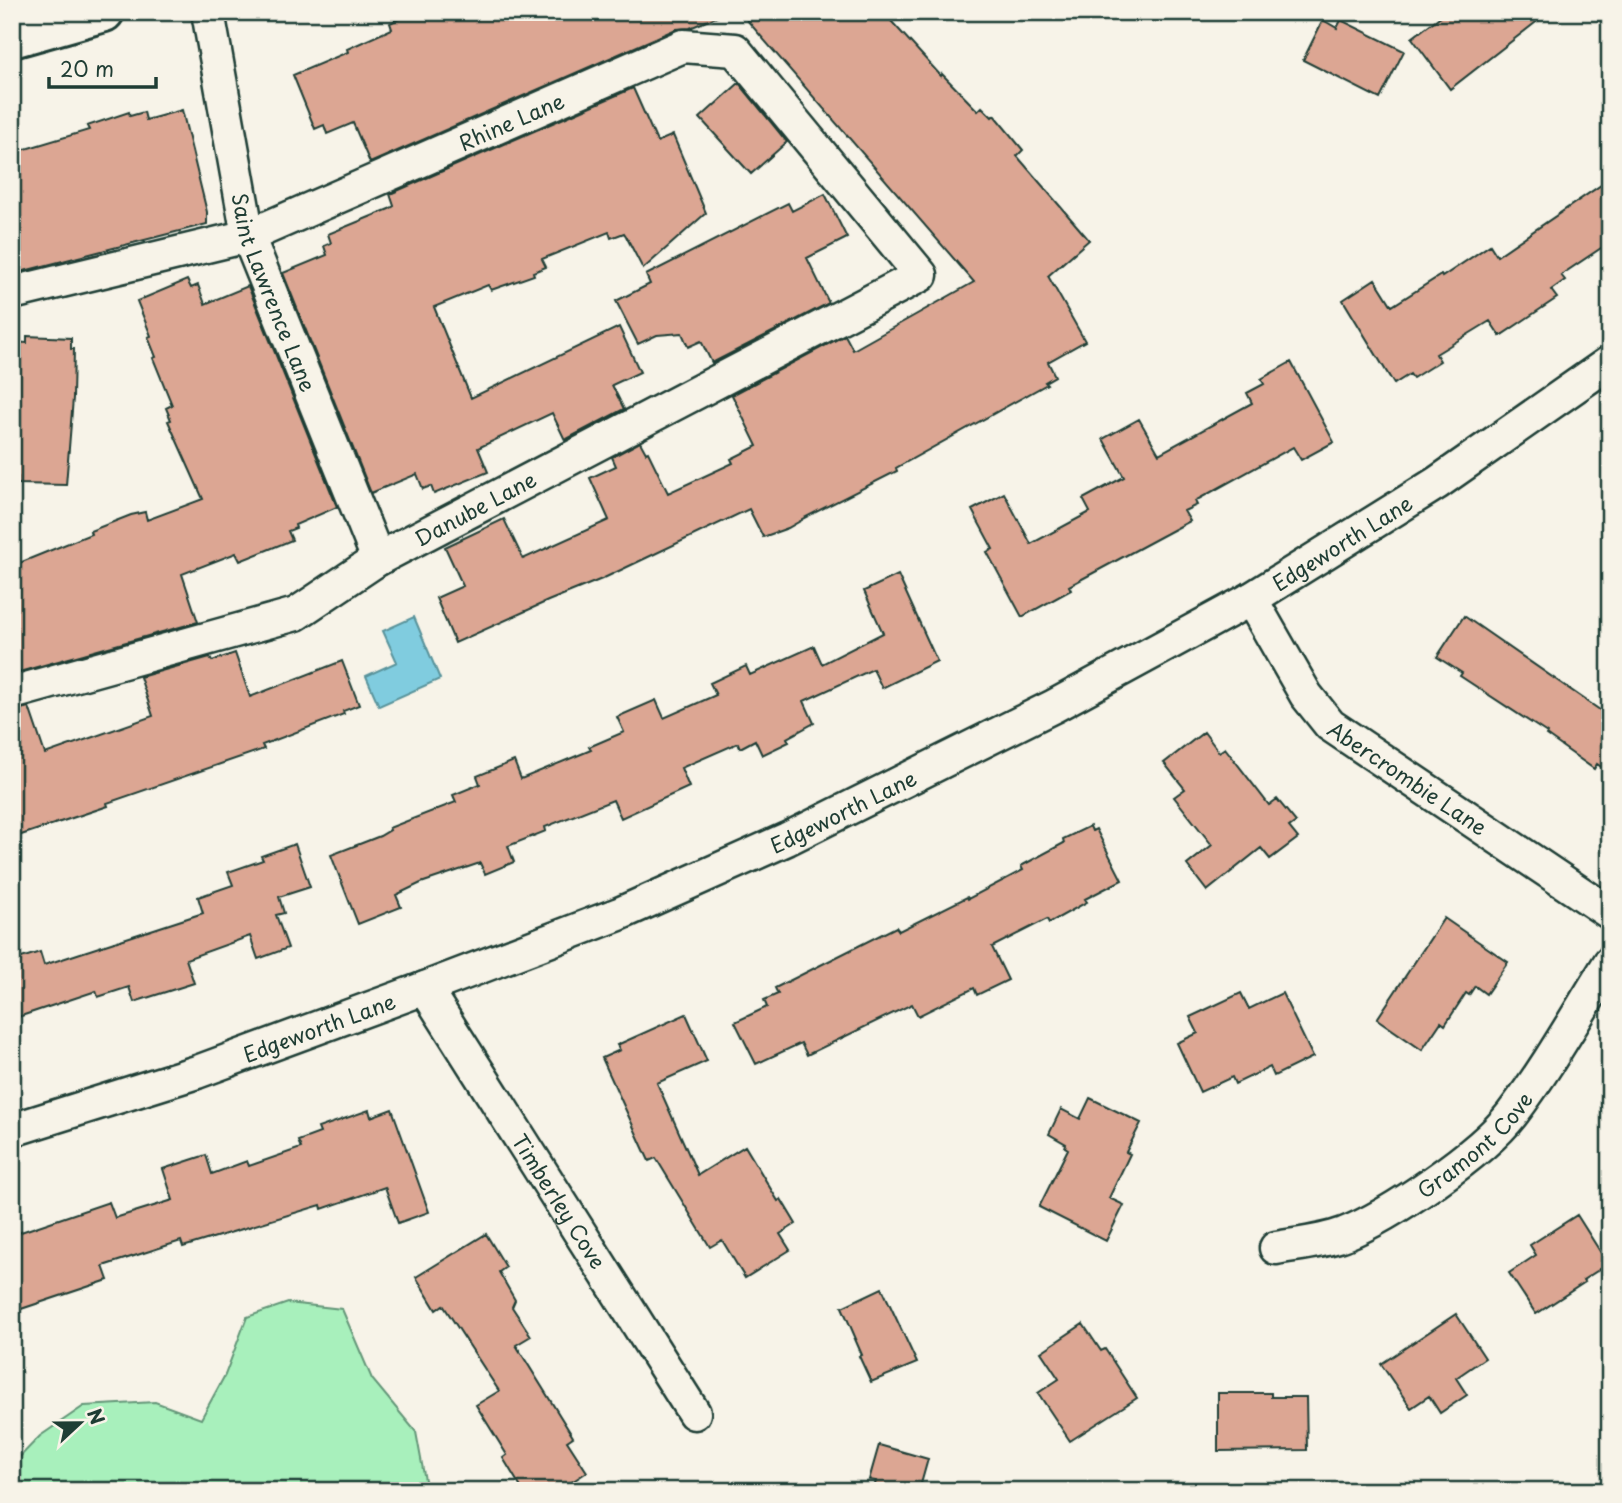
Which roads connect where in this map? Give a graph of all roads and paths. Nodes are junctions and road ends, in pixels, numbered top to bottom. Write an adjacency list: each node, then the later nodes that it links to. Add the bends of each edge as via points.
1 (104, 12): 3 (street)
2 (208, 12): 4 (street, Saint Lawrence Lane)
3 (12, 38)
4 (248, 236): 5 (street, Rhine Lane, via 683,46 736,50); 6 (street, Rhine Lane); 8 (street, Saint Lawrence Lane)
5 (921, 275): 8 (street, Danube Lane)
6 (12, 293)
7 (1610, 362): 9 (street, Edgeworth Lane, via 1437,483)
8 (378, 559): 10 (street, Danube Lane, via 296,614)
9 (1251, 599): 11 (street, Abercrombie Lane, via 1306,695 1330,725); 13 (street, Edgeworth Lane, via 1054,706 764,850 619,914)
10 (12, 693)
11 (1610, 913)
12 (1610, 962): 15 (street, Gramont Cove, via 1529,1090 1486,1141 1378,1217 1344,1234)
13 (425, 988): 14 (street, Edgeworth Lane, via 197,1072); 16 (street, Timberley Cove)
14 (12, 1130)
15 (1276, 1248)
16 (694, 1413)

